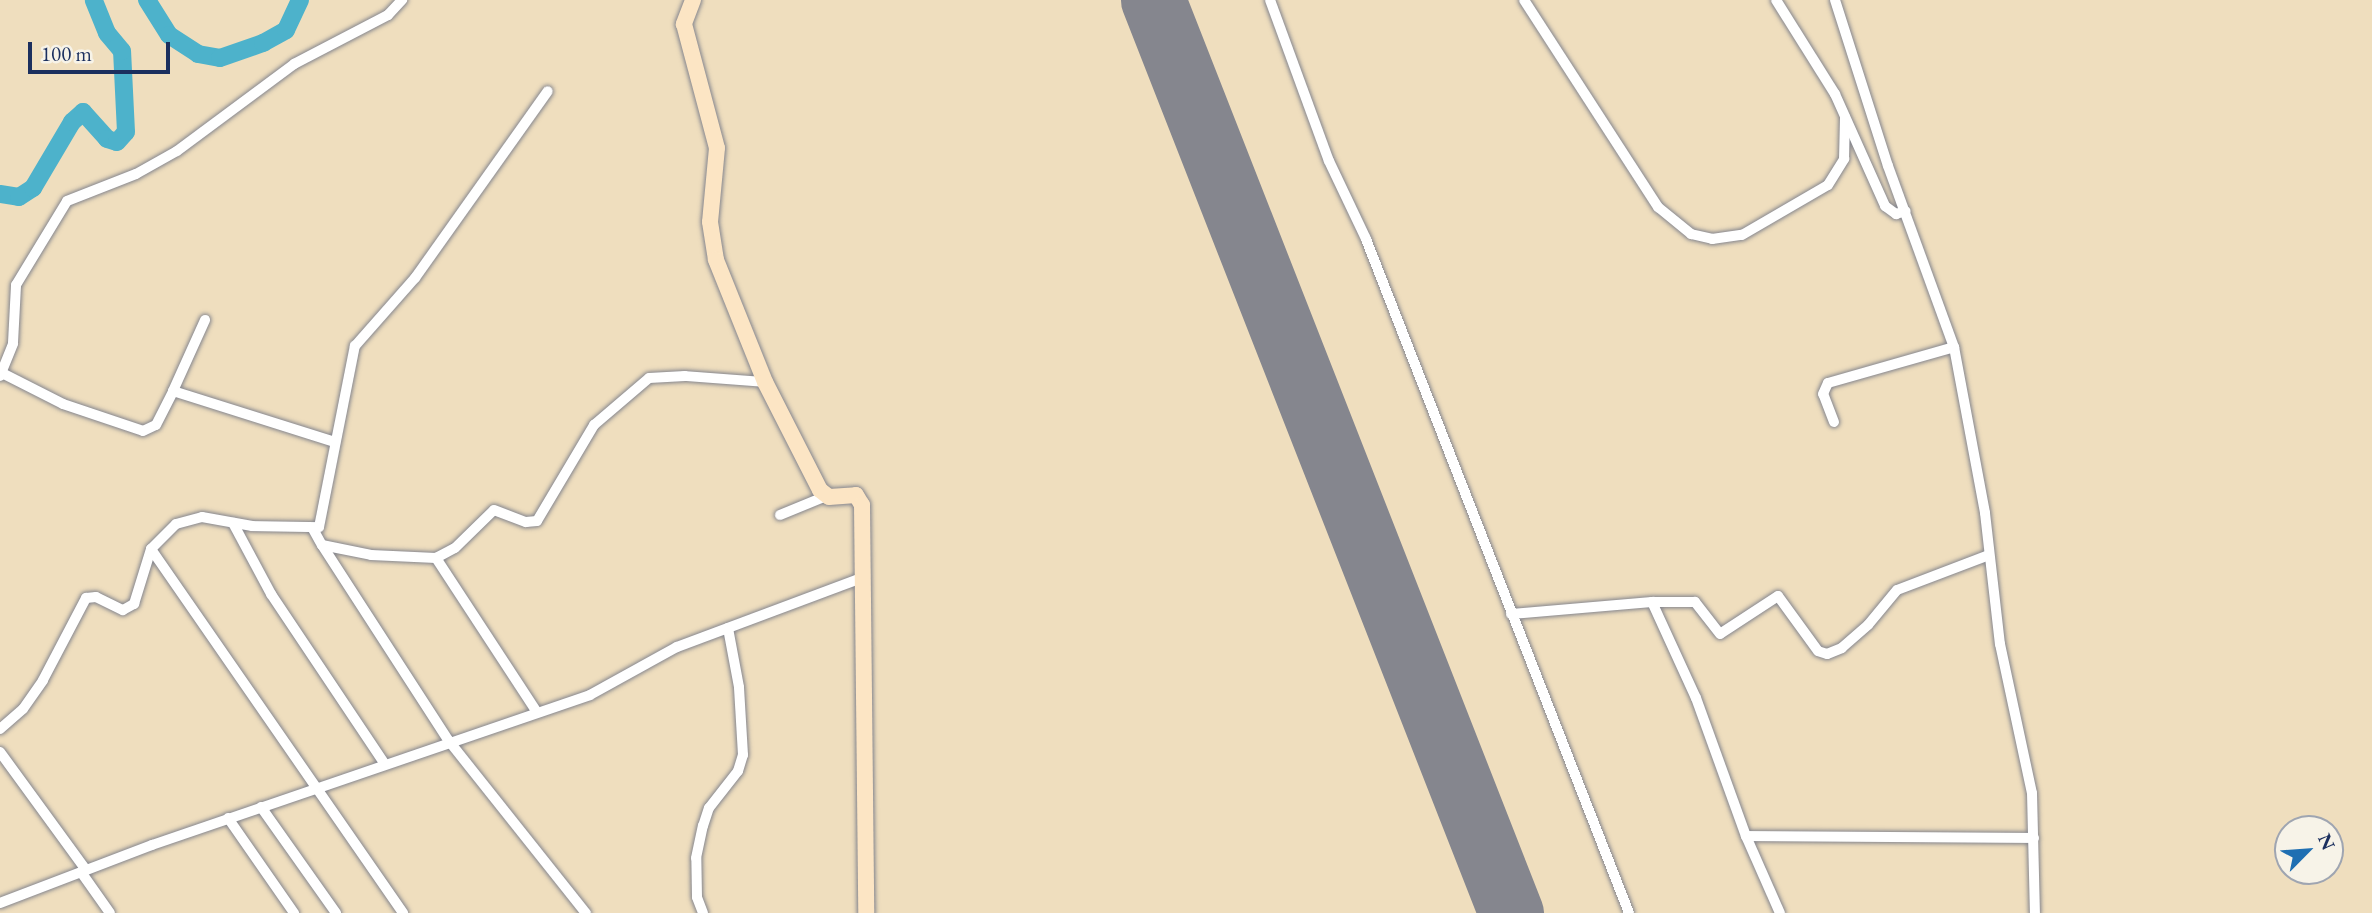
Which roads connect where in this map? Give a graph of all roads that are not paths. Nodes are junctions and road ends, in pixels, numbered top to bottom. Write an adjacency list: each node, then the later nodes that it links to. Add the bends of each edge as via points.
1 (402, 0): 12 (street, via 388,15 293,64 177,151 136,174 67,201 16,285 13,343)
2 (693, 0): 13 (street, via 685,18 685,35 718,157 710,222 712,247)
3 (1270, 0): 27 (street, via 1329,161 1366,239)
4 (1524, 0): 8 (street, via 1658,207 1691,234 1712,239 1742,235 1828,185 1844,159)
5 (1776, 0): 8 (street)
6 (1835, 0): 9 (street)
7 (548, 91): 16 (street, via 415,278 355,345)
8 (1845, 117): 9 (street, via 1885,206 1896,214)
9 (1906, 211): 11 (street)
10 (205, 320): 14 (street)
11 (1954, 347): 15 (street, via 1828,383 1823,394); 23 (street)
12 (1, 374): 14 (street, via 63,404 143,432 156,425)
13 (765, 382): 17 (street); 24 (street, via 649,378 594,425 537,521 533,524 494,510 456,548)
14 (173, 391): 16 (street)
15 (1833, 422)
16 (335, 442): 20 (street, via 321,523)
17 (826, 496): 18 (street); 25 (street, via 860,498)
18 (780, 515)
19 (233, 523): 20 (street); 22 (street, via 190,518 160,537); 33 (street, via 271,594)
20 (313, 529): 21 (street)
21 (322, 545): 24 (street, via 371,555); 31 (street)
22 (151, 549): 30 (street, via 134,604 123,610 96,597 86,598 43,680 23,709); 34 (street)
23 (1989, 555): 26 (street, via 1897,590 1868,625 1842,648 1827,654 1818,651 1777,596 1720,634 1695,602); 38 (street, via 2000,644 2032,793)
24 (436, 558): 29 (street)
25 (862, 578): 28 (street); 47 (street)
26 (1652, 601): 27 (street); 37 (street, via 1696,698)
27 (1511, 614): 48 (street)
28 (728, 628): 29 (street, via 677,646 590,695); 46 (street, via 739,687 743,755 738,771 709,808 703,826 696,897)
29 (536, 711): 31 (street)
30 (0, 729)
31 (449, 741): 33 (street); 45 (street)
32 (0, 752): 39 (street)
33 (384, 763): 34 (street)
34 (316, 787): 35 (street); 44 (street)
35 (261, 807): 36 (street); 43 (street)
36 (228, 818): 39 (street); 42 (street)
37 (1746, 836): 38 (street); 49 (street)
38 (2034, 838): 50 (street)
39 (84, 871): 40 (street); 41 (street)
40 (0, 903)
41 (110, 913)
42 (294, 913)
43 (336, 913)
44 (403, 913)
45 (586, 913)
46 (703, 913)
47 (866, 913)
48 (1629, 913)
49 (1780, 913)
50 (2035, 913)

